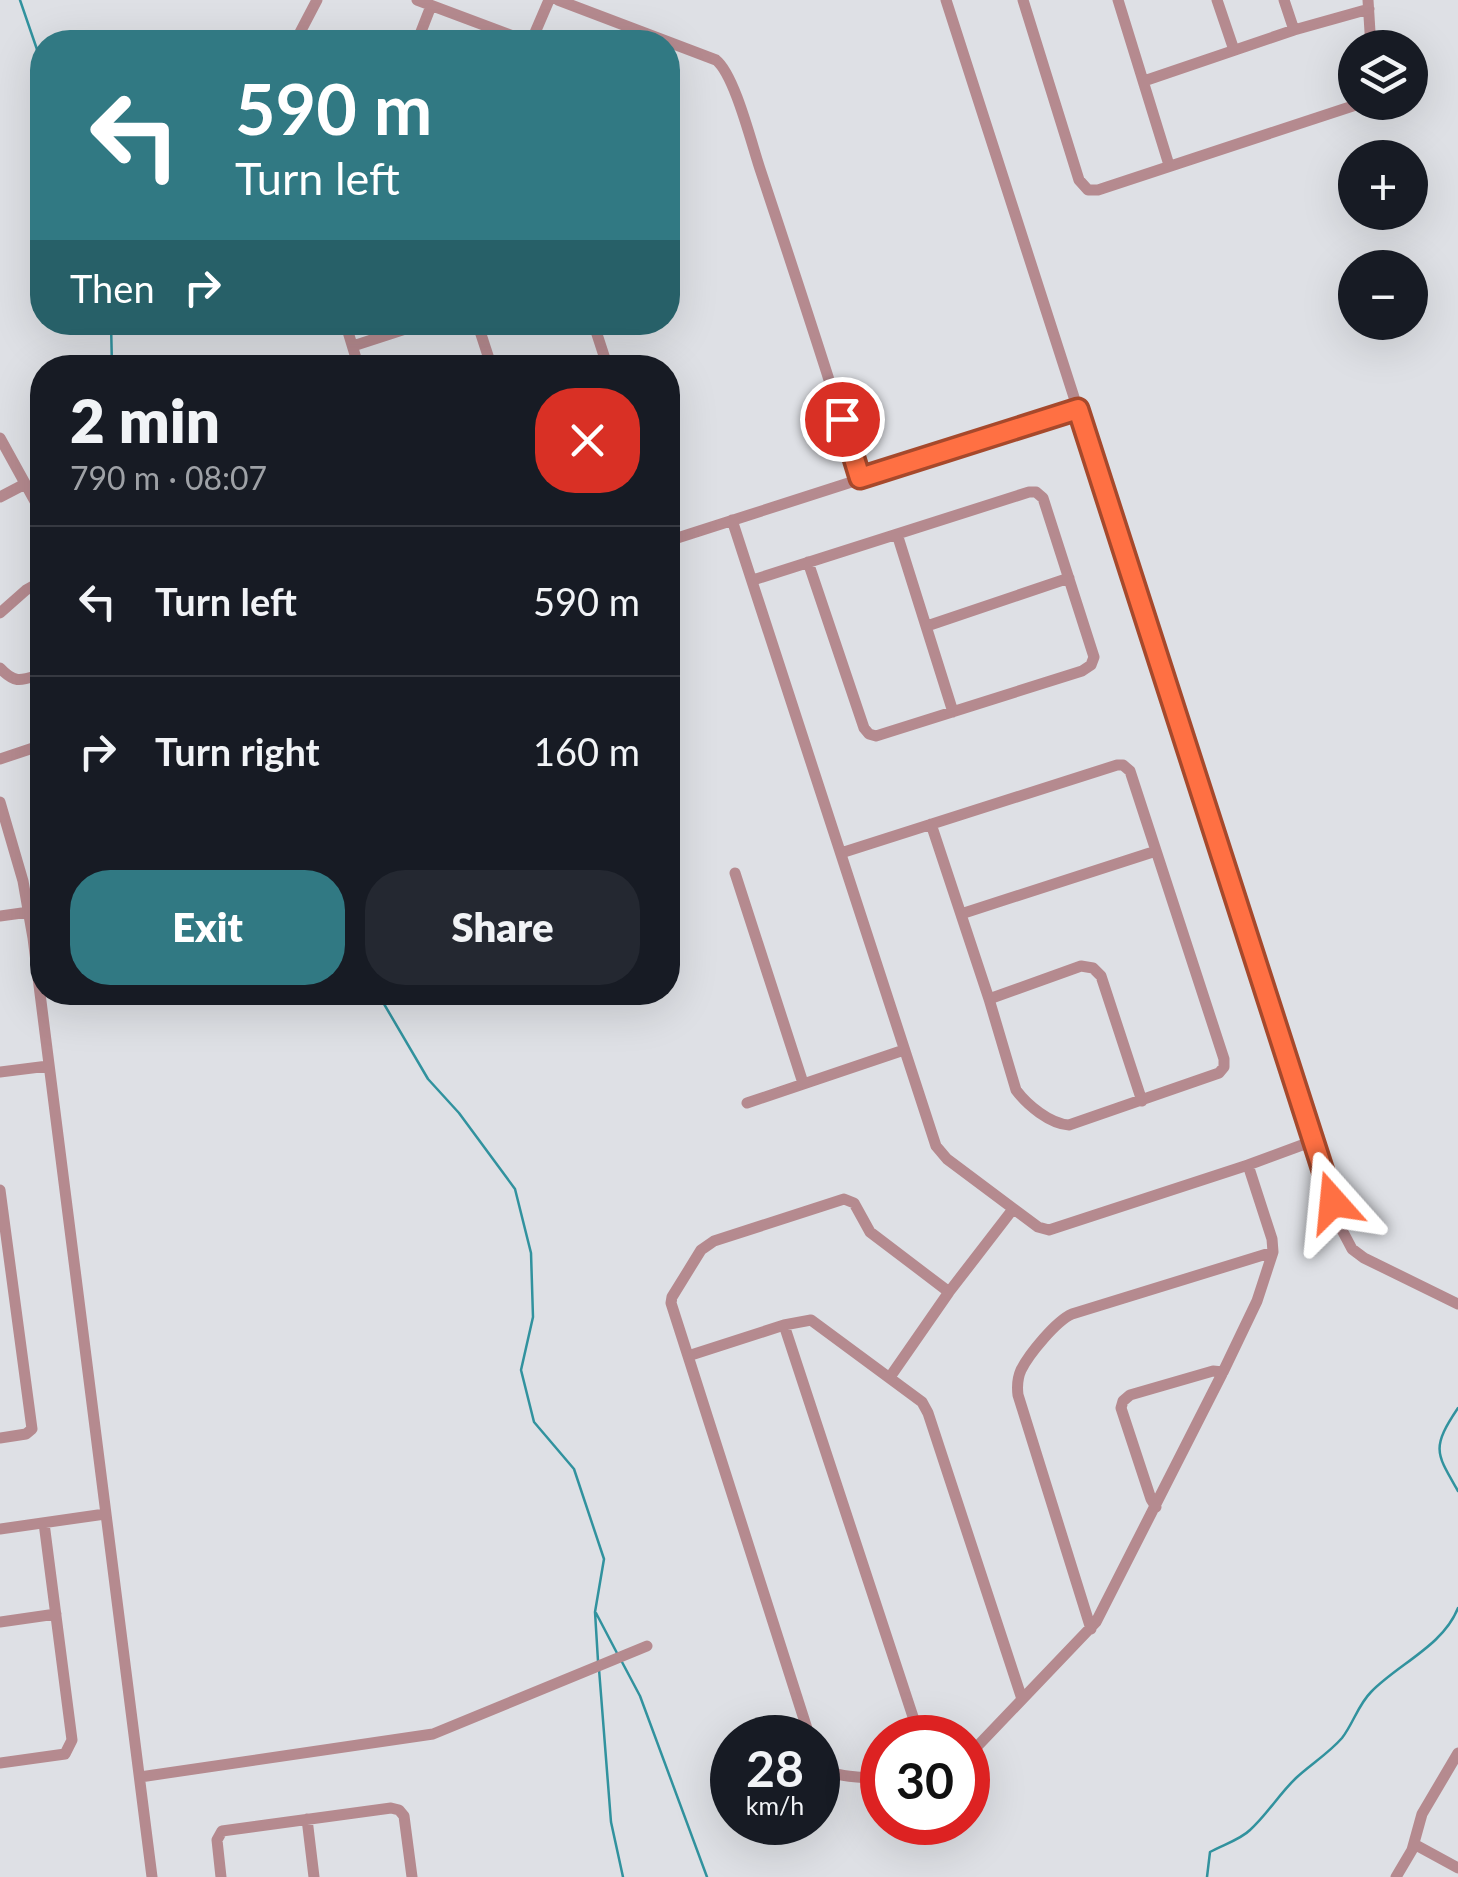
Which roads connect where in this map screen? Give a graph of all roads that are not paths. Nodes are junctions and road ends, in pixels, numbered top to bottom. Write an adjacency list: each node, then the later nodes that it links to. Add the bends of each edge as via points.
1 (316, 0): 12 (street)
2 (417, 0): 11 (street)
3 (549, 0): 15 (street)
4 (558, 0): 16 (street)
5 (946, 0): 28 (street)
6 (1023, 0): 23 (street, via 1083,187 1098,190)
7 (1118, 0): 21 (street)
8 (1217, 0): 20 (street)
9 (1284, 0): 17 (street)
10 (1368, 4): 17 (street); 18 (street)
11 (431, 6): 13 (street); 14 (street)
12 (301, 30)
13 (422, 30)
14 (497, 30)
15 (535, 30)
16 (637, 30)
17 (1294, 30): 20 (street)
18 (1370, 30)
19 (680, 46): 30 (street, via 723,65)
20 (1234, 50): 21 (street)
21 (1144, 81): 23 (street)
22 (1338, 111): 23 (street)
23 (1169, 165)
24 (350, 335): 26 (street)
25 (387, 335): 26 (street)
26 (353, 346): 27 (street)
27 (356, 355)
28 (1078, 409): 30 (street); 65 (street)
29 (0, 438): 31 (street)
30 (860, 478): 34 (street)
31 (26, 484): 32 (street); 33 (street)
32 (30, 492)
33 (0, 497)
34 (732, 520): 36 (street); 39 (street)
35 (896, 534): 37 (street); 38 (street, via 1036,492); 42 (street)
36 (680, 537)
37 (808, 562): 39 (street); 45 (street, via 869,734)
38 (1069, 578): 42 (street); 45 (street, via 1094,656 1091,665)
39 (754, 580): 51 (street)
40 (30, 588): 41 (street)
41 (0, 614)
42 (927, 626): 45 (street)
43 (0, 668): 44 (street, via 9,678)
44 (30, 677)
45 (953, 712)
46 (30, 749): 47 (street)
47 (0, 759)
48 (0, 802): 53 (street)
49 (931, 824): 50 (street, via 1123,765); 51 (street); 54 (street)
50 (1156, 850): 54 (street); 63 (street, via 1224,1067 1212,1078)
51 (841, 852): 59 (street)
52 (734, 873): 62 (street)
53 (29, 912): 55 (street); 56 (street)
54 (961, 914): 57 (street)
55 (0, 916)
56 (30, 920)
57 (989, 999): 63 (street, via 1016,1090 1058,1124); 63 (street, via 1081,966 1093,968)
58 (40, 1005): 60 (street)
59 (904, 1050): 62 (street); 68 (street, via 940,1153)
60 (48, 1066): 61 (street); 78 (street)
61 (0, 1072)
62 (803, 1082): 64 (street)
63 (1142, 1101)
64 (746, 1102)
65 (1313, 1141): 66 (street); 71 (street, via 1352,1249)
66 (1248, 1165): 68 (street, via 1049,1230); 69 (street)
67 (0, 1190): 76 (street, via 32,1428)
68 (1013, 1209): 70 (street)
69 (1273, 1252): 74 (street); 83 (street, via 1072,1314 1021,1370 1018,1396)
70 (949, 1292): 73 (street, via 870,1232 854,1203 844,1199 714,1240 701,1250 671,1303); 75 (street)
71 (1458, 1304)
72 (784, 1326): 73 (street); 75 (street, via 811,1320); 87 (street)
73 (688, 1356): 86 (street)
74 (1223, 1372): 77 (street); 77 (street, via 1123,1401)
75 (890, 1377): 85 (street, via 928,1413)
76 (0, 1438)
77 (1156, 1507): 83 (street)
78 (105, 1514): 79 (street); 91 (street)
79 (44, 1524): 80 (street); 81 (street)
80 (0, 1529)
81 (56, 1614): 82 (street); 90 (street, via 71,1745 61,1755)
82 (0, 1622)
83 (1091, 1629): 85 (street)
84 (647, 1646): 91 (street, via 433,1734)
85 (1022, 1699): 88 (street)
86 (803, 1715)
87 (912, 1715)
88 (990, 1733)
89 (1458, 1753): 93 (street, via 1422,1814)
90 (0, 1763)
91 (140, 1776): 95 (street)
92 (307, 1819): 96 (street, via 222,1831); 97 (street); 98 (street, via 399,1810)
93 (1414, 1844): 94 (street); 99 (street)
94 (1458, 1868)
95 (152, 1877)
96 (221, 1877)
97 (314, 1877)
98 (412, 1877)
99 (1396, 1877)

